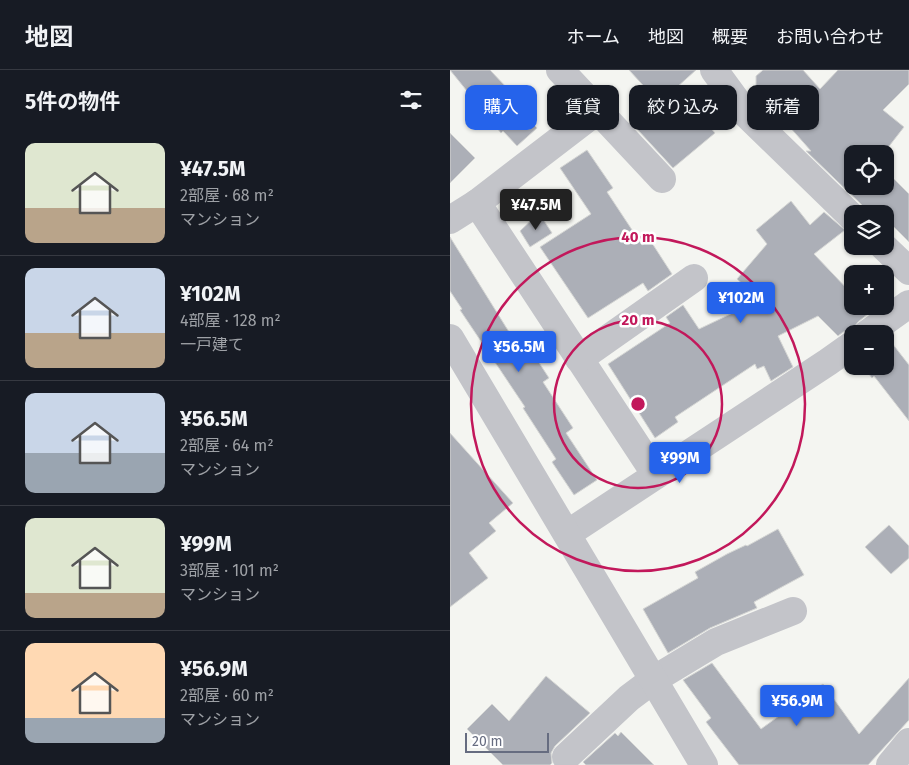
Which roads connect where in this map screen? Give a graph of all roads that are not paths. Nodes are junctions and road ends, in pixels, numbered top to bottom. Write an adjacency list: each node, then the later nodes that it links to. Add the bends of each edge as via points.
1 (714, 70): 6 (street, via 747,115)
2 (572, 130): 5 (street)
3 (615, 130): 4 (street)
4 (662, 179)
5 (477, 203): 7 (street); 15 (street)
6 (844, 209)
7 (450, 220)
8 (892, 255): 9 (street)
9 (909, 271)
10 (694, 278): 15 (street)
11 (909, 304): 12 (street)
12 (880, 325)
13 (450, 338): 17 (street)
14 (844, 351): 16 (street)
15 (579, 359): 16 (street)
16 (656, 475): 17 (street)
17 (567, 534): 19 (street)
18 (793, 611): 19 (street, via 716,642)
19 (653, 680): 21 (street); 22 (street)
20 (909, 742): 23 (street)
21 (566, 757)
22 (704, 765)
23 (890, 765)

